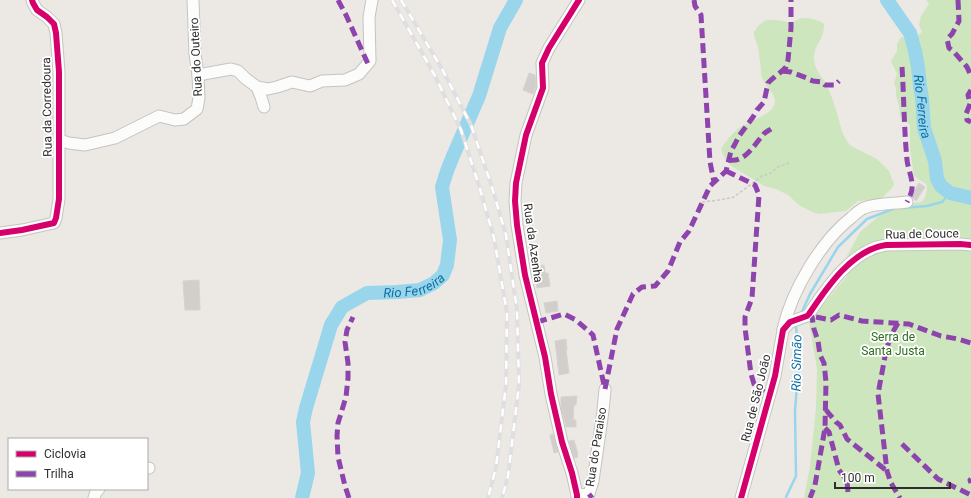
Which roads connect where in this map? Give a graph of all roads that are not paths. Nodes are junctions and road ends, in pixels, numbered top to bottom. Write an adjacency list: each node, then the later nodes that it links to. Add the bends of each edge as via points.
1 (32, 0): 8 (street, Rua da Corredoura, via 37,10 54,24 56,33)
2 (194, 0): 5 (street, Rua do Outeiro, via 194,54)
3 (372, 0): 6 (street, via 369,17 370,61 359,74 344,80 322,81 310,86 292,82 268,89)
4 (579, 0): 14 (street, Rua da Azenha, via 542,63 543,88 526,135 515,201 524,275)
5 (198, 75): 6 (street, via 230,69 238,71); 8 (street, Rua do Outeiro, via 197,109 184,118 175,120 159,116 115,138 85,145)
6 (257, 87): 7 (street)
7 (264, 107)
8 (59, 140): 10 (street, Rua da Corredoura, via 59,199 54,223)
9 (907, 202): 12 (street, Rua de São João, via 880,204 863,209 838,228 803,278 786,315)
10 (0, 233)
11 (971, 245): 12 (street, Rua de Couce, via 886,245 871,249 841,272 807,316)
12 (787, 326): 15 (street, Rua de São João)
13 (605, 389): 14 (street, Rua do Paraiso, via 593,481 589,494)
14 (577, 496)
15 (741, 498)

